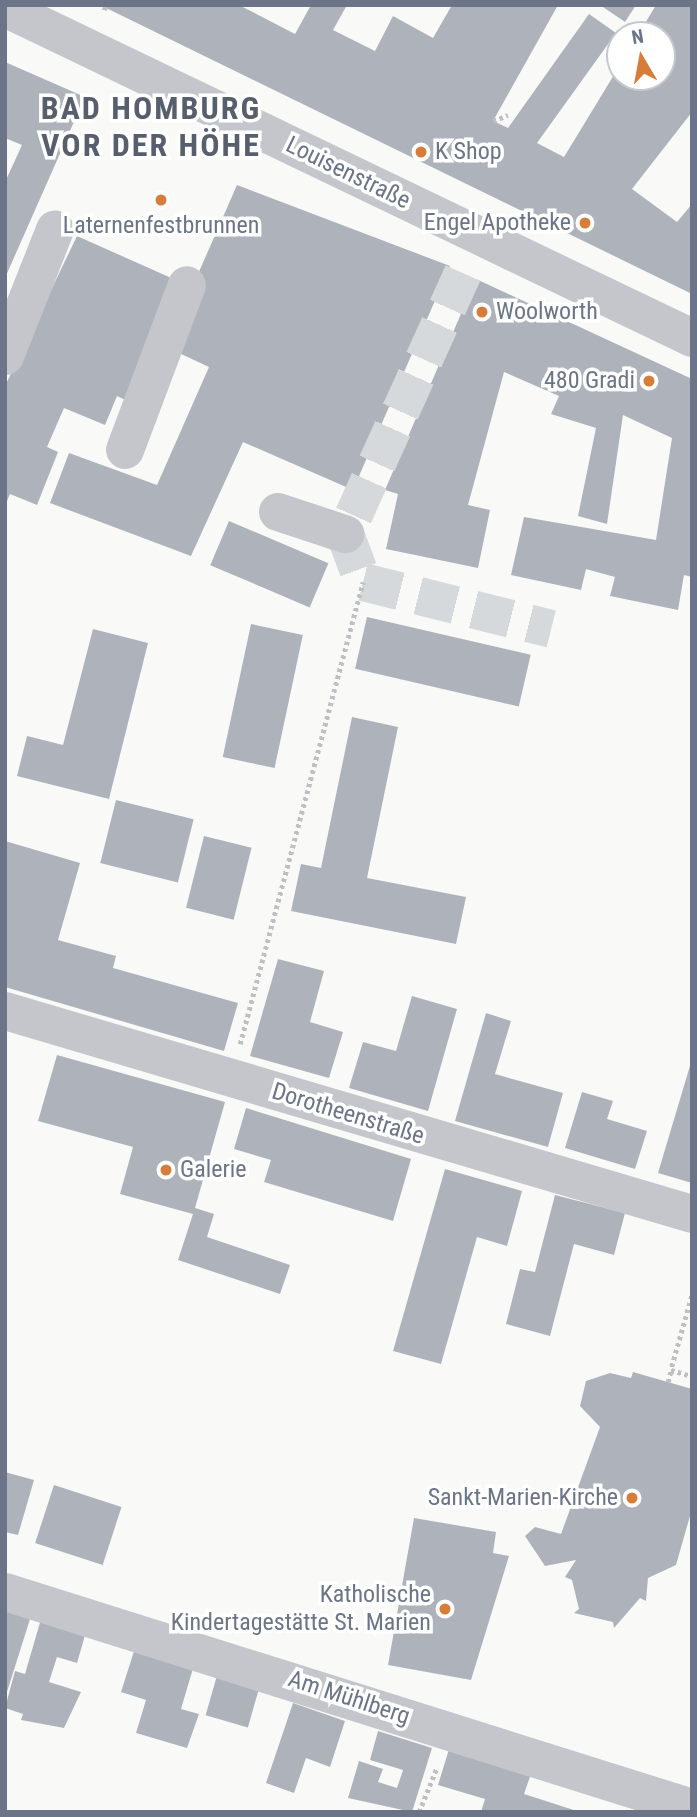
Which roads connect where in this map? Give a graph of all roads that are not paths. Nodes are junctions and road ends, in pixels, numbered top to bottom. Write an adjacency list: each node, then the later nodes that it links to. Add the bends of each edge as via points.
1 (5, 8): 4 (street, Louisenstraße)
2 (55, 230): 5 (street)
3 (187, 285): 6 (street)
4 (692, 338)
5 (5, 356)
6 (125, 450)
7 (278, 512): 8 (street)
8 (345, 534)
9 (5, 1011): 10 (street, Dorotheenstraße)
10 (692, 1214)
11 (5, 1592): 12 (street, Am Mühlberg)
12 (692, 1808)

